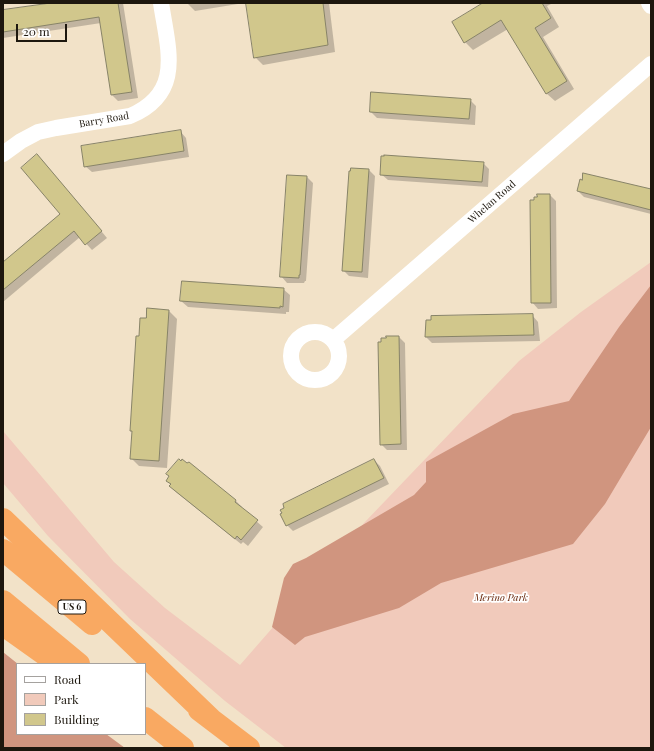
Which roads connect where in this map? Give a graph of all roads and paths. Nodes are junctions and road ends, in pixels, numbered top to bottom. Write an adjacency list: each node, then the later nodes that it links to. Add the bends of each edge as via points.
1 (161, 3): 5 (street, Barry Road, via 169,72 164,88 152,103 130,116 38,132)
2 (649, 3): 3 (street)
3 (651, 6)
4 (651, 64): 6 (street, Whelan Road)
5 (3, 154)
6 (333, 340)
7 (3, 519): 16 (highway)
8 (3, 550): 13 (highway, US 6)
9 (3, 601): 12 (highway)
10 (3, 625): 11 (highway)
11 (57, 663)
12 (78, 663)
13 (140, 663)
14 (146, 668): 16 (highway)
15 (146, 719): 18 (highway)
16 (211, 719): 19 (highway)
17 (146, 723): 18 (highway)
18 (178, 744)
19 (249, 748)

